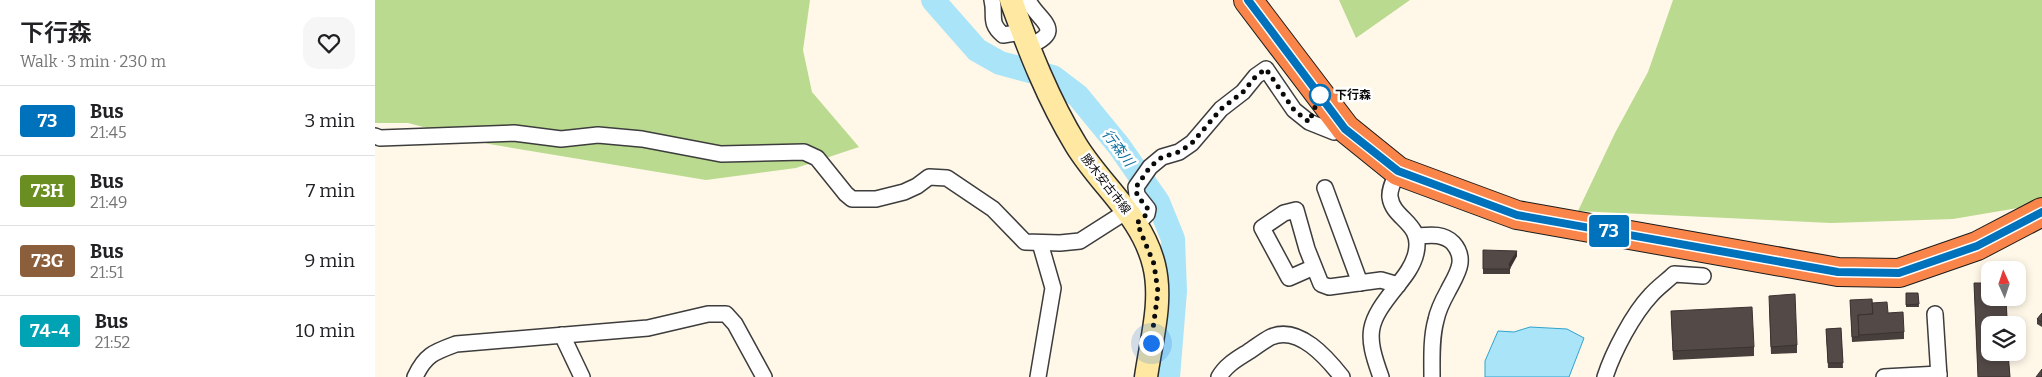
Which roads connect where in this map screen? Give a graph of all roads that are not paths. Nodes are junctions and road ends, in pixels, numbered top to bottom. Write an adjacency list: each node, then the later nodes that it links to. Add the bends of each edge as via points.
1 (992, 0): 5 (street, via 992,22 996,29 1003,35)
2 (1011, 0): 5 (main road, 勝木安古市線)
3 (1028, 0): 5 (street, via 1033,10 1045,20 1047,35 1041,41)
4 (1248, 0): 6 (highway)
5 (1027, 43): 11 (main road, 勝木安古市線, via 1043,84 1077,146)
6 (1345, 129): 8 (highway); 11 (street, via 1334,132 1309,122 1294,110 1266,69 1221,109 1192,143 1179,152 1162,157 1150,167 1136,187 1137,195 1148,209 1147,214)
7 (375, 136): 13 (street, via 513,133 561,139 598,135 651,140 721,154 804,152 817,158 852,199 875,199 904,192 929,176 947,178 993,209 1025,242)
8 (1398, 171): 10 (highway, via 1517,215 1838,272 1899,273 1977,246); 12 (street, via 1390,198)
9 (1325, 188): 16 (street)
10 (2042, 212)
11 (1132, 217): 13 (street, via 1080,241); 25 (main road, 勝木安古市線, via 1154,264 1158,292)
12 (1417, 236): 17 (street, via 1416,253 1408,273); 29 (street, via 1433,234 1448,238 1458,249 1461,261 1436,320 1431,351)
13 (1040, 243): 24 (street, via 1053,288)
14 (1314, 267): 16 (street, via 1321,284 1329,287)
15 (1703, 276): 30 (street, via 1674,274 1650,295 1628,328)
16 (1360, 283): 17 (street, via 1381,280)
17 (1398, 285): 28 (street, via 1377,312 1371,331 1371,350)
18 (1935, 314): 20 (street)
19 (562, 335): 21 (street, via 456,344 430,354); 22 (street); 23 (street, via 648,328 708,314 726,314 735,324)
20 (1939, 376): 31 (street)
21 (415, 377)
22 (582, 377)
23 (764, 377)
24 (1038, 377)
25 (1146, 377)
26 (1219, 377): 27 (street, via 1229,364 1272,337 1283,334 1310,344)
27 (1342, 377)
28 (1381, 377)
29 (1432, 377)
30 (1605, 377)
31 (1885, 377)

